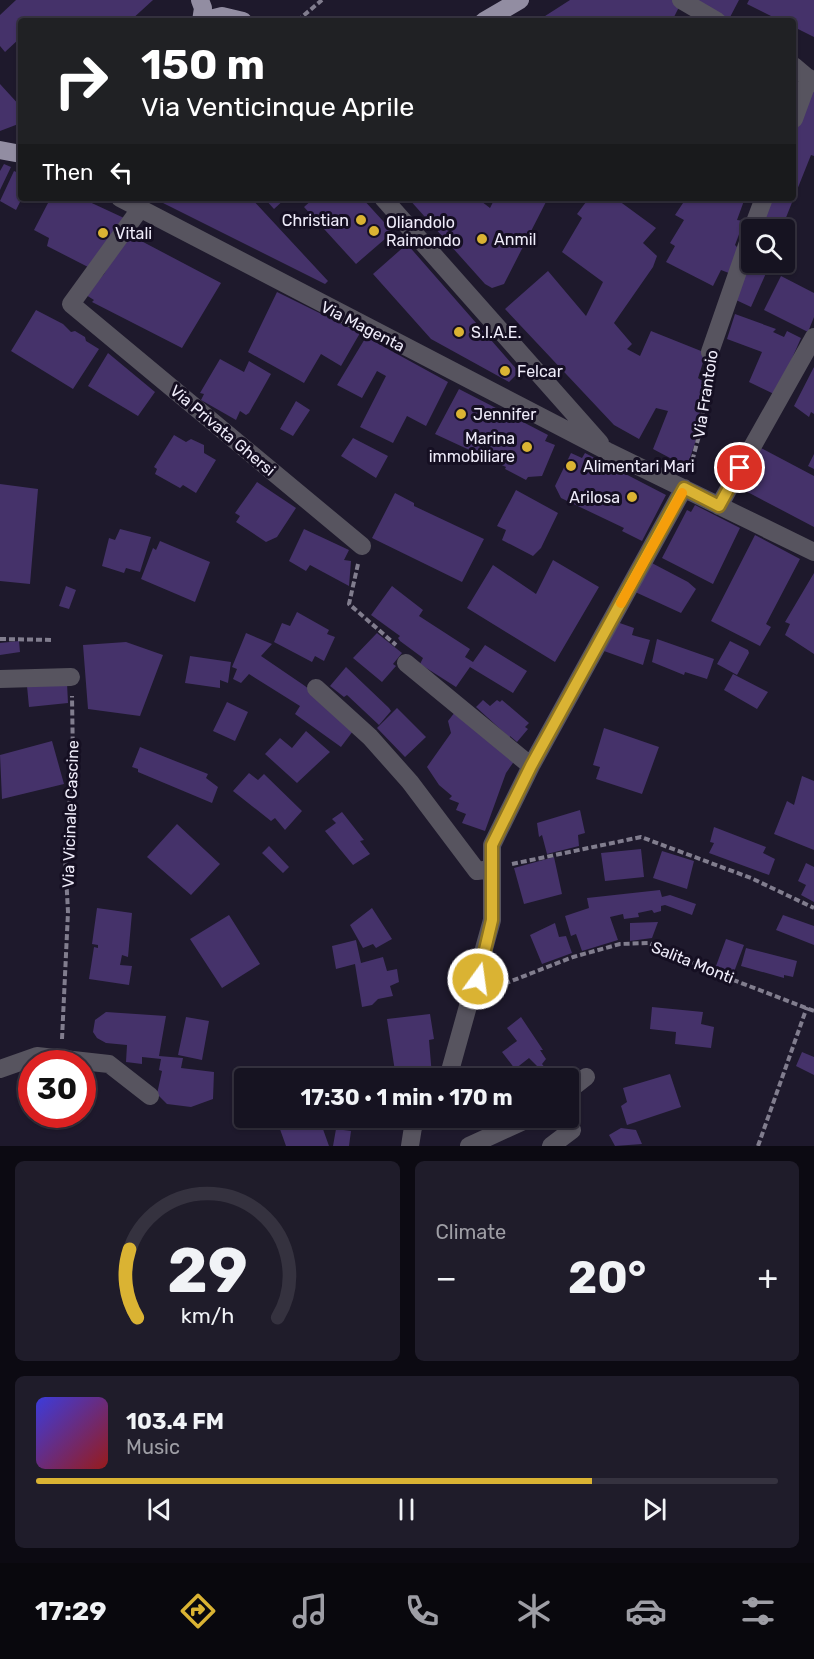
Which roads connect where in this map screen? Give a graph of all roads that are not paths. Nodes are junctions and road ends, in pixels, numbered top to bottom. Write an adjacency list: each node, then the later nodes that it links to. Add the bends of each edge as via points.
1 (200, 0): 5 (main road)
2 (221, 0): 8 (main road)
3 (520, 0): 9 (main road)
4 (681, 0): 10 (street)
5 (202, 18)
6 (214, 18): 7 (main road)
7 (233, 18)
8 (237, 18)
9 (489, 18)
10 (712, 18)
11 (796, 68): 12 (street)
12 (811, 81): 13 (street)
13 (796, 115)
14 (0, 150): 15 (main road)
15 (18, 153)
16 (125, 201): 19 (street, Via Magenta)
17 (386, 201): 24 (street)
18 (763, 201): 20 (street, Via Frantoio)
19 (140, 209): 24 (street, Via Magenta); 27 (street, Via Privata Ghersi, via 71,304)
20 (756, 219)
21 (741, 262): 23 (street, Via Frantoio)
22 (814, 337): 26 (street)
23 (710, 352)
24 (607, 451): 25 (street, Via Magenta)
25 (684, 488): 26 (street, Via Magenta); 33 (street)
26 (719, 506): 28 (street, Via Magenta)
27 (362, 546)
28 (814, 552)
29 (406, 663): 33 (street)
30 (71, 677): 31 (street)
31 (0, 679)
32 (316, 688): 34 (street, via 370,737 410,782 477,871)
33 (531, 766): 34 (street, via 492,845)
34 (491, 869): 35 (street, via 492,920)
35 (451, 1068)
36 (0, 1069): 39 (street, via 38,1056 109,1064)
37 (586, 1077): 38 (street)
38 (579, 1082)
39 (150, 1096)
40 (413, 1128): 43 (street)
41 (508, 1128): 44 (street)
42 (572, 1130): 45 (street)
43 (410, 1146)
44 (468, 1146)
45 (551, 1146)

